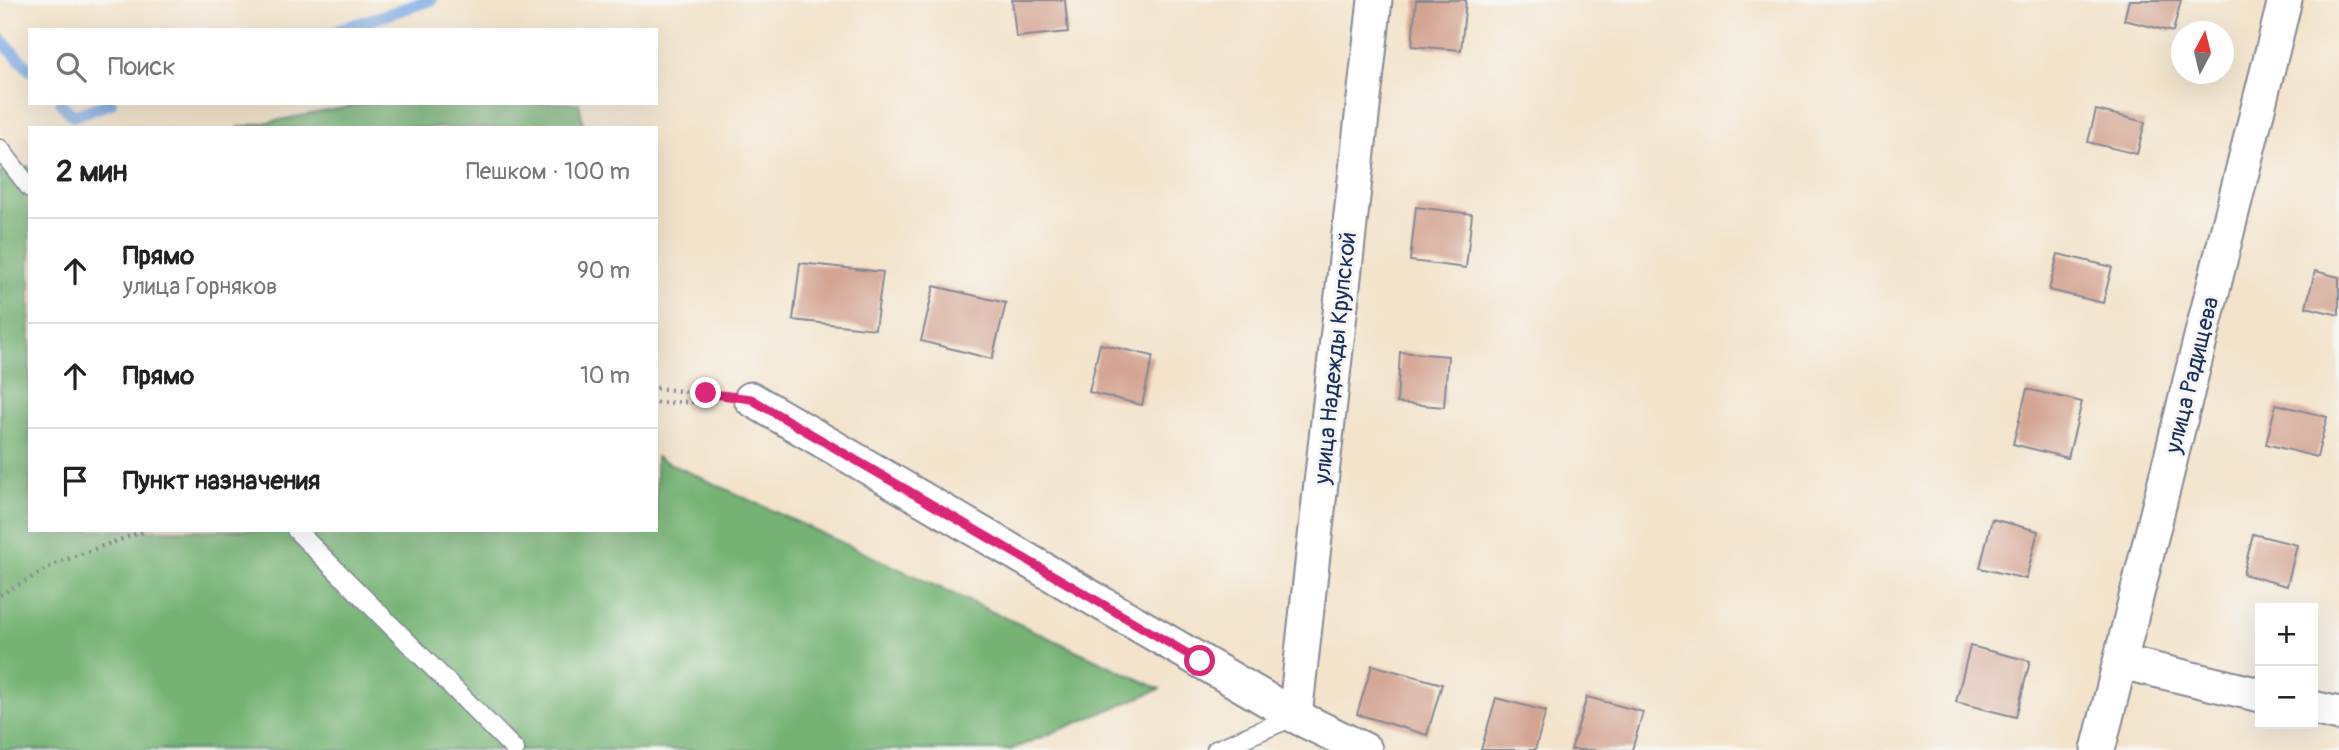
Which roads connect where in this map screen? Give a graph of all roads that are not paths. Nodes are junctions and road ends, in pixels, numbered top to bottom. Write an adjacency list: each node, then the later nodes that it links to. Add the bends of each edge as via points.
1 (1375, 0): 11 (street, улица Надежды Крупской)
2 (2285, 0): 7 (street, улица Радищева)
3 (0, 149): 4 (lane)
4 (28, 185)
5 (751, 399): 11 (street)
6 (298, 532): 12 (lane)
7 (2121, 662): 8 (street); 15 (street, улица Радищева)
8 (2255, 694)
9 (2318, 709): 10 (street)
10 (2339, 715)
11 (1295, 716): 13 (lane); 14 (street)
12 (514, 750)
13 (1216, 750)
14 (1365, 750)
15 (2098, 750)

